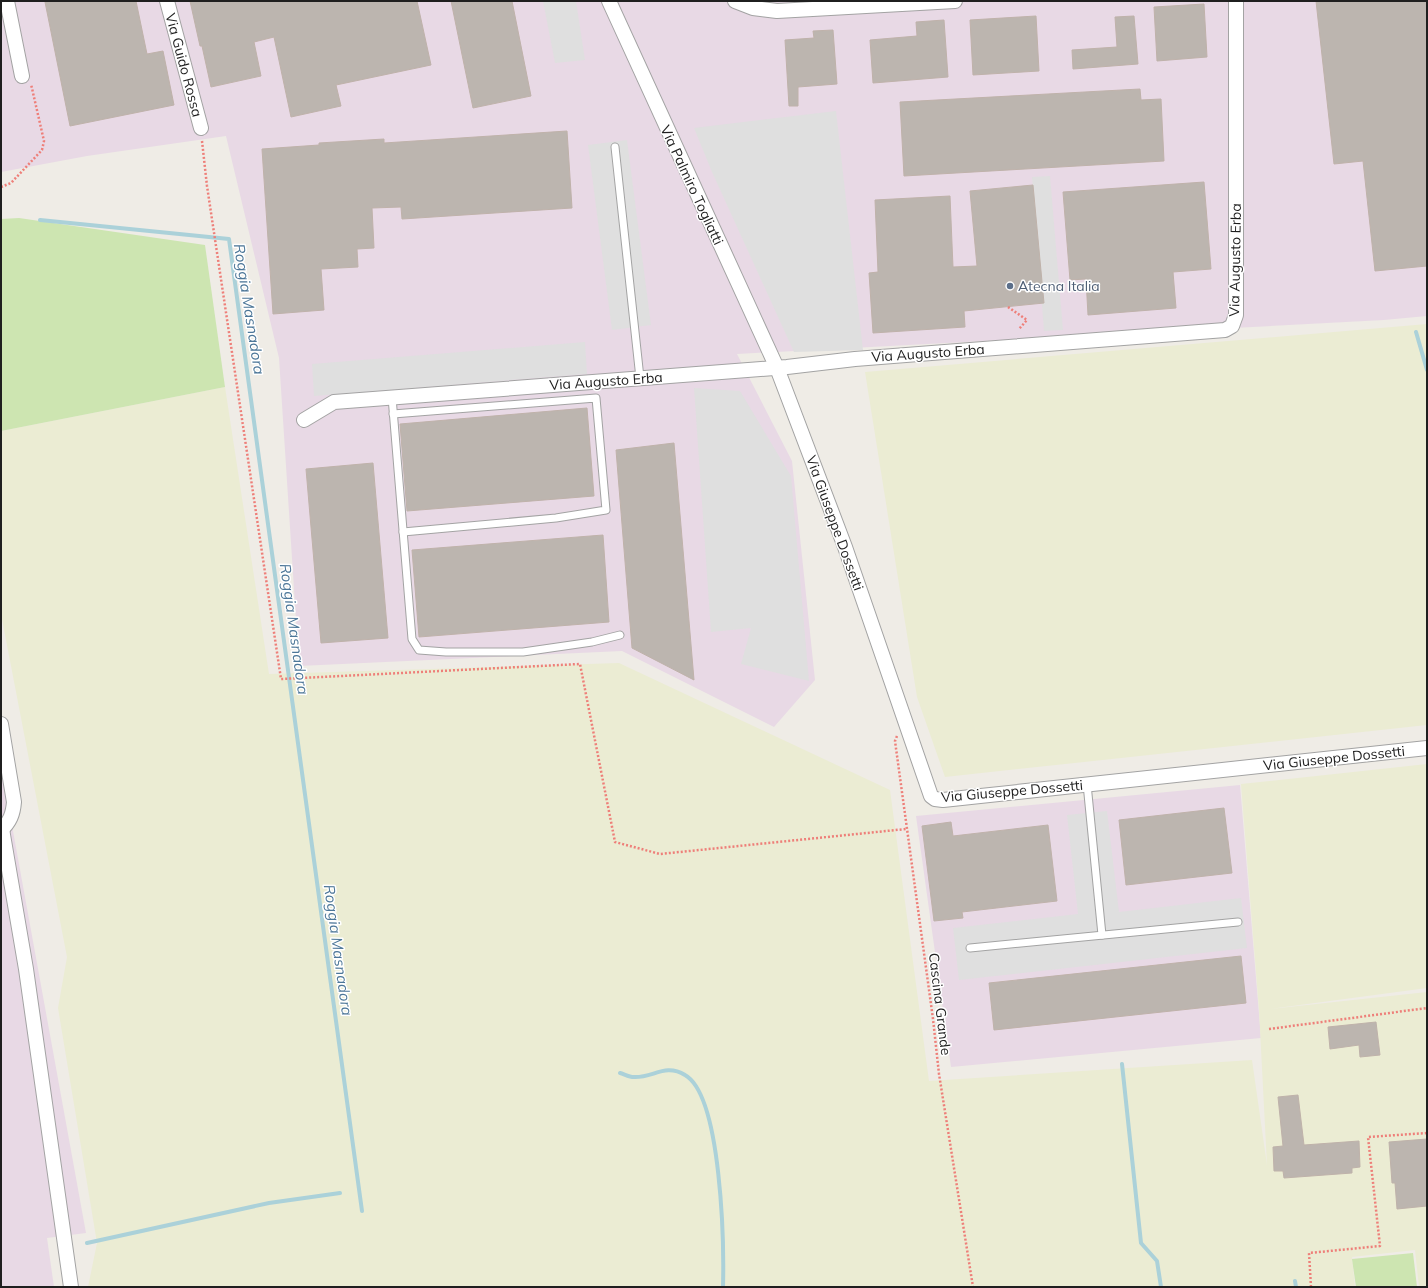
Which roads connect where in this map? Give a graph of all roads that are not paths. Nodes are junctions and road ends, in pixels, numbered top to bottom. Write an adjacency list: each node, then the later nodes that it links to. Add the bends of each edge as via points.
1 (7, 1): 8 (street)
2 (167, 1): 9 (street, Via Guido Rossa)
3 (609, 1): 11 (street, Via Palmiro Togliatti)
4 (735, 1): 7 (street, via 753,8 777,11)
5 (955, 1): 7 (street)
6 (1236, 1): 11 (street, Via Augusto Erba, via 1236,315 1232,326 1225,330 855,359)
7 (902, 3)
8 (22, 76)
9 (201, 128)
10 (615, 147): 12 (lane)
11 (777, 368): 12 (street, Via Augusto Erba); 20 (street, Via Giuseppe Dossetti, via 845,547 929,794 935,799 943,800)
12 (640, 378): 13 (street, Via Augusto Erba)
13 (392, 398): 14 (lane); 15 (street, Via Augusto Erba, via 334,402)
14 (393, 414): 16 (lane); 16 (lane, via 596,398 601,442 606,510 556,518)
15 (304, 420)
16 (403, 532): 17 (lane, via 412,639 418,650 523,652 592,642)
17 (620, 635)
18 (1, 724): 21 (street, via 14,802 9,823)
19 (1427, 748): 20 (street, Via Giuseppe Dossetti)
20 (1087, 784): 23 (lane)
21 (1, 830): 25 (street, via 26,969)
22 (1238, 922): 23 (lane)
23 (1102, 935): 24 (lane)
24 (970, 948)
25 (71, 1287)

